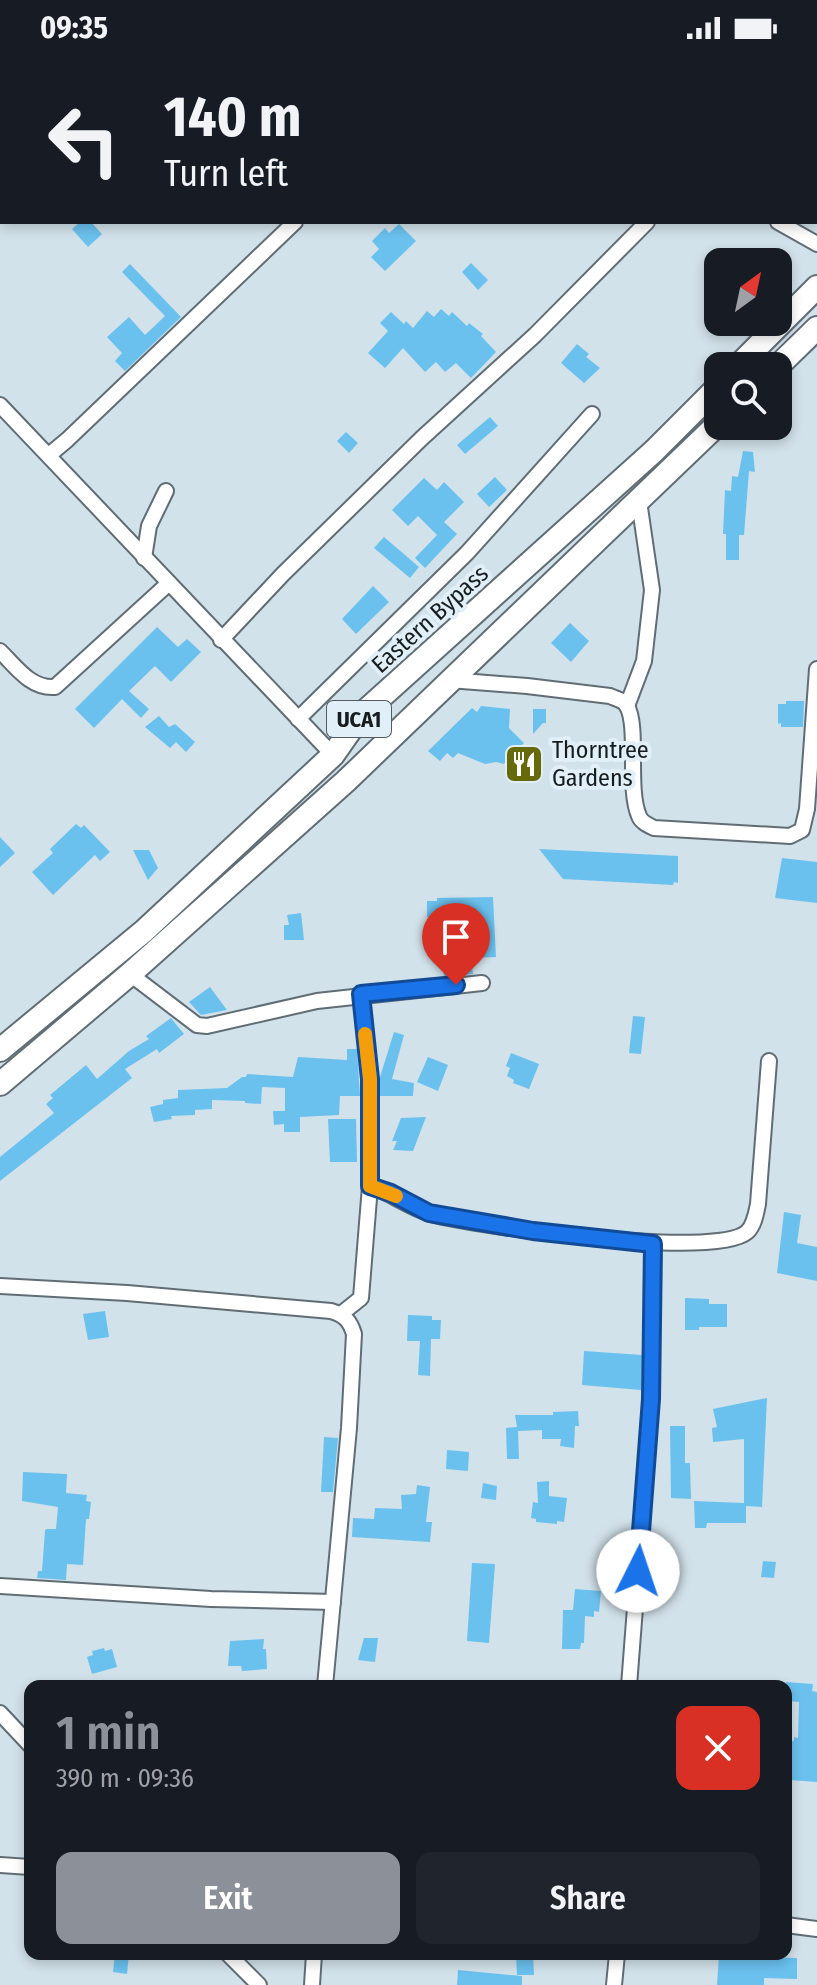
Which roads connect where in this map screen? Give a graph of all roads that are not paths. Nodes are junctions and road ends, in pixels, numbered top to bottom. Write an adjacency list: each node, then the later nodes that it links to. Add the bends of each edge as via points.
1 (293, 224): 13 (street)
2 (645, 224): 18 (street)
3 (782, 224): 4 (street)
4 (817, 244)
5 (817, 287): 7 (main road)
6 (817, 328): 8 (main road)
7 (752, 352)
8 (792, 352)
9 (704, 401): 24 (main road, Eastern Bypass / UCA1, via 361,715)
10 (0, 405): 13 (street)
11 (592, 414): 23 (street, via 467,553)
12 (704, 438): 15 (main road, UCA1)
13 (49, 455): 16 (street)
14 (166, 491): 16 (street, via 149,526)
15 (639, 501): 21 (main road, UCA1); 22 (street, via 652,590 644,661)
16 (144, 558): 17 (street)
17 (169, 583): 18 (street); 19 (street, via 55,687 31,682)
18 (221, 640): 23 (street)
19 (0, 651)
20 (817, 669): 22 (street, via 807,809 796,835 654,828 645,823 639,817)
21 (449, 680): 22 (street, via 610,696); 25 (main road, UCA1, via 346,781)
22 (627, 706)
23 (298, 719): 24 (street)
24 (333, 755): 28 (main road, Eastern Bypass / UCA1, via 144,931)
25 (130, 974): 27 (street, via 197,1025 207,1026); 30 (main road, UCA1)
26 (482, 983): 27 (street)
27 (361, 994): 31 (street, via 370,1079)
28 (0, 1050)
29 (769, 1061): 32 (street, via 755,1220 733,1239)
30 (0, 1084)
31 (370, 1186): 32 (street, via 429,1213); 34 (street, via 361,1298)
32 (653, 1244): 38 (street, via 651,1399)
33 (0, 1286): 34 (street)
34 (341, 1314): 36 (street, via 354,1334)
35 (0, 1586): 36 (street)
36 (333, 1602): 37 (street)
37 (326, 1680)
38 (629, 1680)
39 (0, 1713): 40 (street)
40 (24, 1739)
41 (0, 1865): 42 (street)
42 (24, 1867)
43 (792, 1926): 44 (street)
44 (817, 1929)
45 (234, 1960): 48 (street)
46 (314, 1960): 49 (street)
47 (616, 1960): 50 (street)
48 (259, 1985)
49 (312, 1985)
50 (614, 1985)

